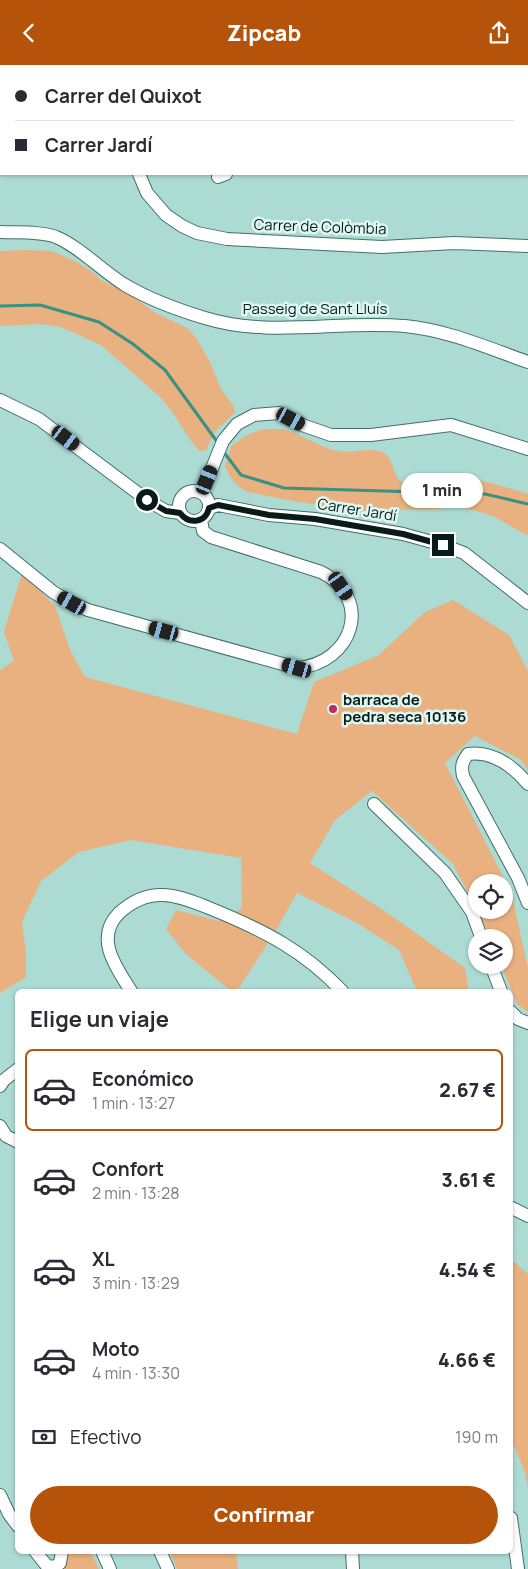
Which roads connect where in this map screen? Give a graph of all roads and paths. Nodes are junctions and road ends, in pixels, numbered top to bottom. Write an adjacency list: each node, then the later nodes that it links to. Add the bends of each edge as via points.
1 (138, 175): 3 (street, Carrer de Colòmbia, via 147,193 166,215 196,233 227,239 382,247 454,243)
2 (0, 232): 4 (street, Passeig de Sant Lluís, via 55,237 125,285 212,320 263,327 405,326 434,330)
3 (528, 246)
4 (528, 362)
5 (0, 400): 9 (street, via 39,419 147,500 166,511)
6 (528, 449): 7 (street, via 451,425 372,435 331,435 280,413 254,415 237,424 221,447)
7 (202, 493): 8 (street); 9 (street, via 192,491 182,496)
8 (209, 508): 10 (street); 12 (street, Carrer Jardí, via 218,505 269,515 315,519 403,534 443,545 464,553)
9 (180, 513): 10 (street, via 188,520)
10 (201, 520): 11 (street, via 203,531 212,537 321,572 341,586 348,596 352,617 350,628 332,655 313,666 297,668 88,610 53,592)
11 (0, 549)
12 (528, 603)
13 (528, 784): 15 (street, via 497,758 478,753 468,754 463,761 463,776)
14 (374, 804): 16 (street, via 445,873 472,912)
15 (528, 903)
16 (478, 929)
17 (494, 974): 20 (street)
18 (130, 989): 19 (street, via 108,947 107,935 112,920 142,898 164,895 190,901 238,920 286,944)
19 (340, 989)
20 (500, 989)
21 (513, 1014): 22 (street)
22 (528, 1023)
23 (15, 1071): 24 (street)
24 (0, 1086)
25 (0, 1126): 26 (street, via 6,1136)
26 (15, 1140)
27 (513, 1208): 28 (street)
28 (528, 1216)
29 (0, 1495): 30 (street)
30 (15, 1522)
31 (513, 1533): 40 (street)
32 (37, 1554): 33 (street, via 47,1566 55,1567 60,1563)
33 (62, 1554)
34 (103, 1554): 37 (street)
35 (161, 1554): 38 (street)
36 (352, 1554): 39 (street)
37 (110, 1569)
38 (168, 1569)
39 (353, 1569)
40 (518, 1569)

